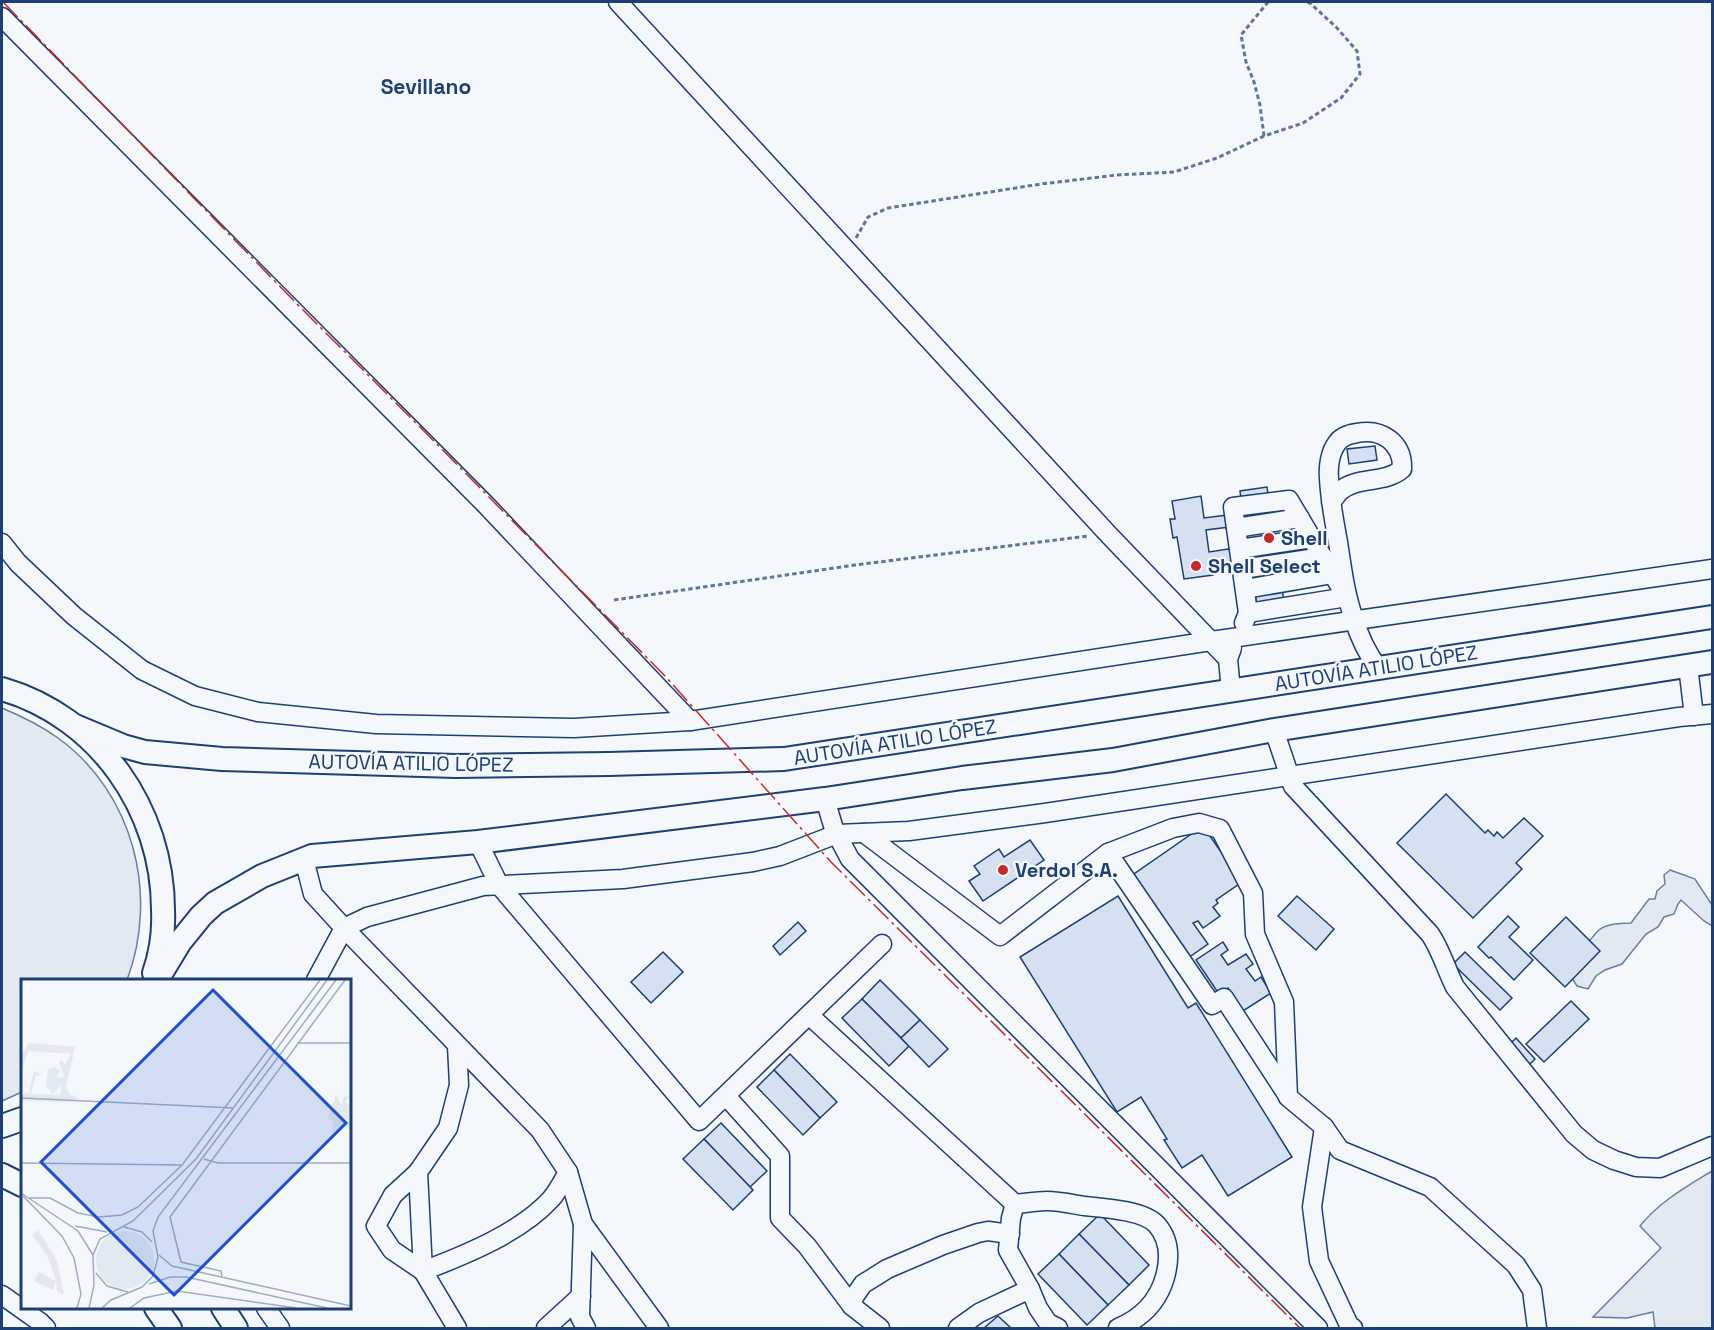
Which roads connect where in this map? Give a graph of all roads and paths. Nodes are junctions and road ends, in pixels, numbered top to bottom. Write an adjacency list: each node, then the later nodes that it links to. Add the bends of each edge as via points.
1 (618, 2): 6 (street)
2 (1268, 2): 5 (path, via 1241,35)
3 (1306, 2): 5 (path, via 1357,51 1360,74 1341,98 1303,123)
4 (2, 17): 32 (street, via 486,505)
5 (1264, 136): 6 (path, via 1174,172 1041,184 888,208 868,217 856,237)
6 (865, 269): 8 (street)
7 (1331, 502): 7 (street, via 1352,485 1389,477 1402,469 1399,450 1389,439 1379,433 1363,432 1337,441 1331,455); 17 (street)
8 (1108, 534): 18 (path); 23 (street)
9 (1312, 538): 11 (street); 11 (street, via 1289,500 1233,507); 12 (street)
10 (2, 543): 32 (street, via 18,564 74,616 133,663 195,696 258,712 376,724 574,728)
11 (1239, 549): 13 (street)
12 (1323, 557): 13 (street); 15 (street)
13 (1242, 569): 16 (street)
14 (1713, 569): 21 (street)
15 (1333, 574): 16 (street); 17 (street)
16 (1245, 589): 19 (street)
17 (1347, 597): 19 (street); 21 (street)
18 (614, 600)
19 (1248, 613): 22 (street)
20 (1713, 617): 27 (main road, AUTOVÍA ATILIO LÓPEZ)
21 (1354, 621): 22 (street); 27 (street)
22 (1237, 638): 23 (street); 24 (street)
23 (1211, 641): 24 (street); 32 (street)
24 (1228, 659): 29 (street)
25 (1713, 662): 26 (main road)
26 (1688, 666): 31 (street); 34 (main road)
27 (1378, 668): 29 (main road, AUTOVÍA ATILIO LÓPEZ)
28 (2, 688): 33 (main road, AUTOVÍA ATILIO LÓPEZ, via 46,707)
29 (1231, 690): 33 (main road, AUTOVÍA ATILIO LÓPEZ, via 784,759 456,766 222,759 145,752)
30 (1713, 714): 31 (street)
31 (1694, 716): 35 (street)
32 (690, 721)
33 (75, 726): 45 (main road, AUTOVÍA ATILIO LÓPEZ, via 127,782 145,816 157,852 164,889 164,927)
34 (1274, 730): 35 (street); 36 (main road, via 1113,760)
35 (1291, 777): 37 (street, via 1034,815 909,831); 55 (street, via 1293,786 1430,934 1455,987 1574,1134 1593,1150 1636,1167 1660,1168)
36 (825, 799): 38 (street); 39 (main road)
37 (864, 832): 38 (street); 40 (street, via 1000,936)
38 (837, 834): 42 (street, via 753,862 623,879); 85 (street, via 850,859 876,887)
39 (478, 842): 41 (main road); 42 (street)
40 (1108, 853): 51 (street, via 1212,1005 1224,998); 51 (street, via 1173,828 1199,823 1220,829 1253,893 1255,934 1284,1002)
41 (304, 859): 43 (street, via 313,894); 46 (main road, via 262,876 215,903 180,942)
42 (499, 885): 43 (street, via 367,917); 50 (street, via 699,1121)
43 (344, 928): 47 (street); 49 (street)
44 (882, 944): 48 (street)
45 (153, 979)
46 (158, 979)
47 (317, 979)
48 (809, 1015): 50 (street); 60 (street)
49 (457, 1046): 56 (street, via 459,1085 448,1128); 57 (street, via 540,1130)
50 (726, 1096): 67 (street, via 780,1156 780,1218 807,1246)
51 (1288, 1097): 54 (street)
52 (21, 1119): 53 (main road)
53 (2, 1126)
54 (1324, 1127): 86 (street, via 1312,1207 1319,1261); 87 (street, via 1340,1150 1430,1187 1516,1264 1532,1290)
55 (1713, 1146)
56 (418, 1172): 63 (street); 63 (street, via 393,1195 376,1226 392,1250)
57 (568, 1172): 61 (street); 63 (street, via 551,1199 519,1226)
58 (2, 1175): 59 (main road)
59 (21, 1184)
60 (1015, 1204): 62 (street); 84 (street, via 1047,1201 1112,1208 1156,1223 1165,1236 1169,1264 1161,1290 1153,1304)
61 (583, 1224): 66 (street); 80 (street)
62 (1010, 1234): 64 (street, via 1008,1250); 67 (street, via 978,1233 887,1269 863,1284)
63 (423, 1271): 77 (street)
64 (1030, 1288): 82 (street); 83 (street, via 1048,1323)
65 (2, 1295): 68 (street)
66 (581, 1296): 78 (street); 79 (street, via 580,1317)
67 (852, 1306): 81 (street)
68 (21, 1308)
69 (22, 1309): 73 (street)
70 (157, 1309): 74 (main road)
71 (224, 1309): 75 (main road)
72 (268, 1309): 76 (street)
73 (46, 1329)
74 (170, 1329)
75 (236, 1329)
76 (280, 1329)
77 (457, 1329)
78 (546, 1329)
79 (586, 1329)
80 (659, 1329)
81 (880, 1329)
82 (957, 1329)
83 (1058, 1329)
84 (1118, 1329)
85 (1318, 1329)
86 (1353, 1329)
87 (1536, 1329)

